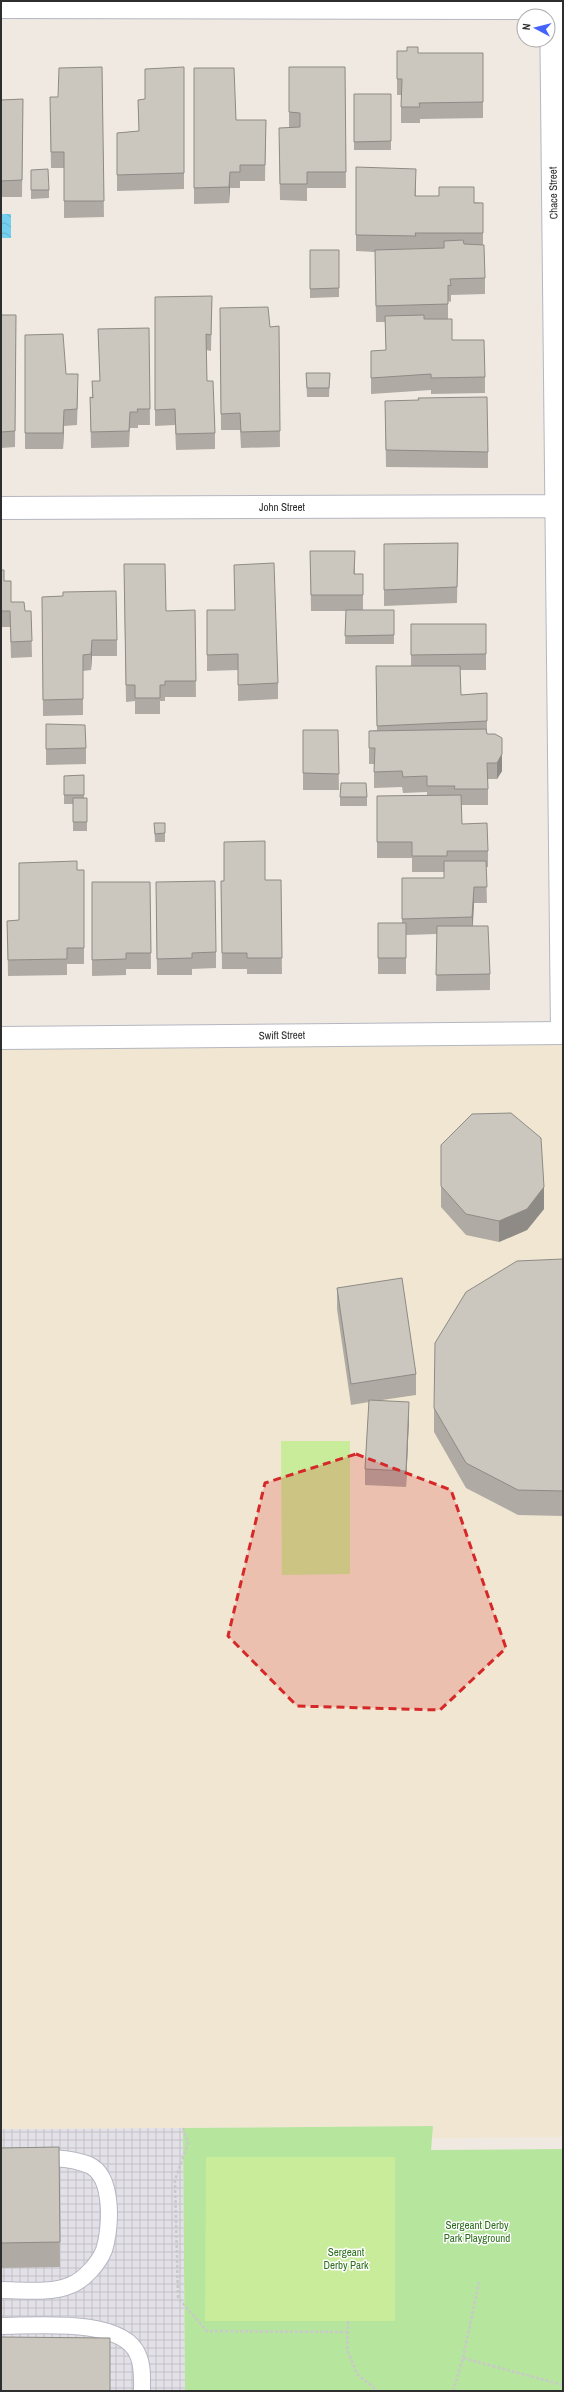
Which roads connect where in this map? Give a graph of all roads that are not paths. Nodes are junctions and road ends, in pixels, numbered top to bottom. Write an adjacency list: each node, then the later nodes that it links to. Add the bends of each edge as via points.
1 (555, 6): 2 (street); 3 (street, Chace Street)
2 (1, 7)
3 (560, 506): 4 (street, John Street); 5 (street, Chace Street)
4 (1, 508)
5 (563, 1033): 6 (street, Swift Street)
6 (1, 1038)
7 (1, 2159): 8 (lane, via 66,2159 90,2166 102,2177 108,2196 104,2251 87,2274 71,2285 50,2289)
8 (1, 2290)
9 (1, 2326): 10 (lane, via 73,2326 104,2330 120,2336 131,2343 138,2354 142,2366)
10 (142, 2391)

